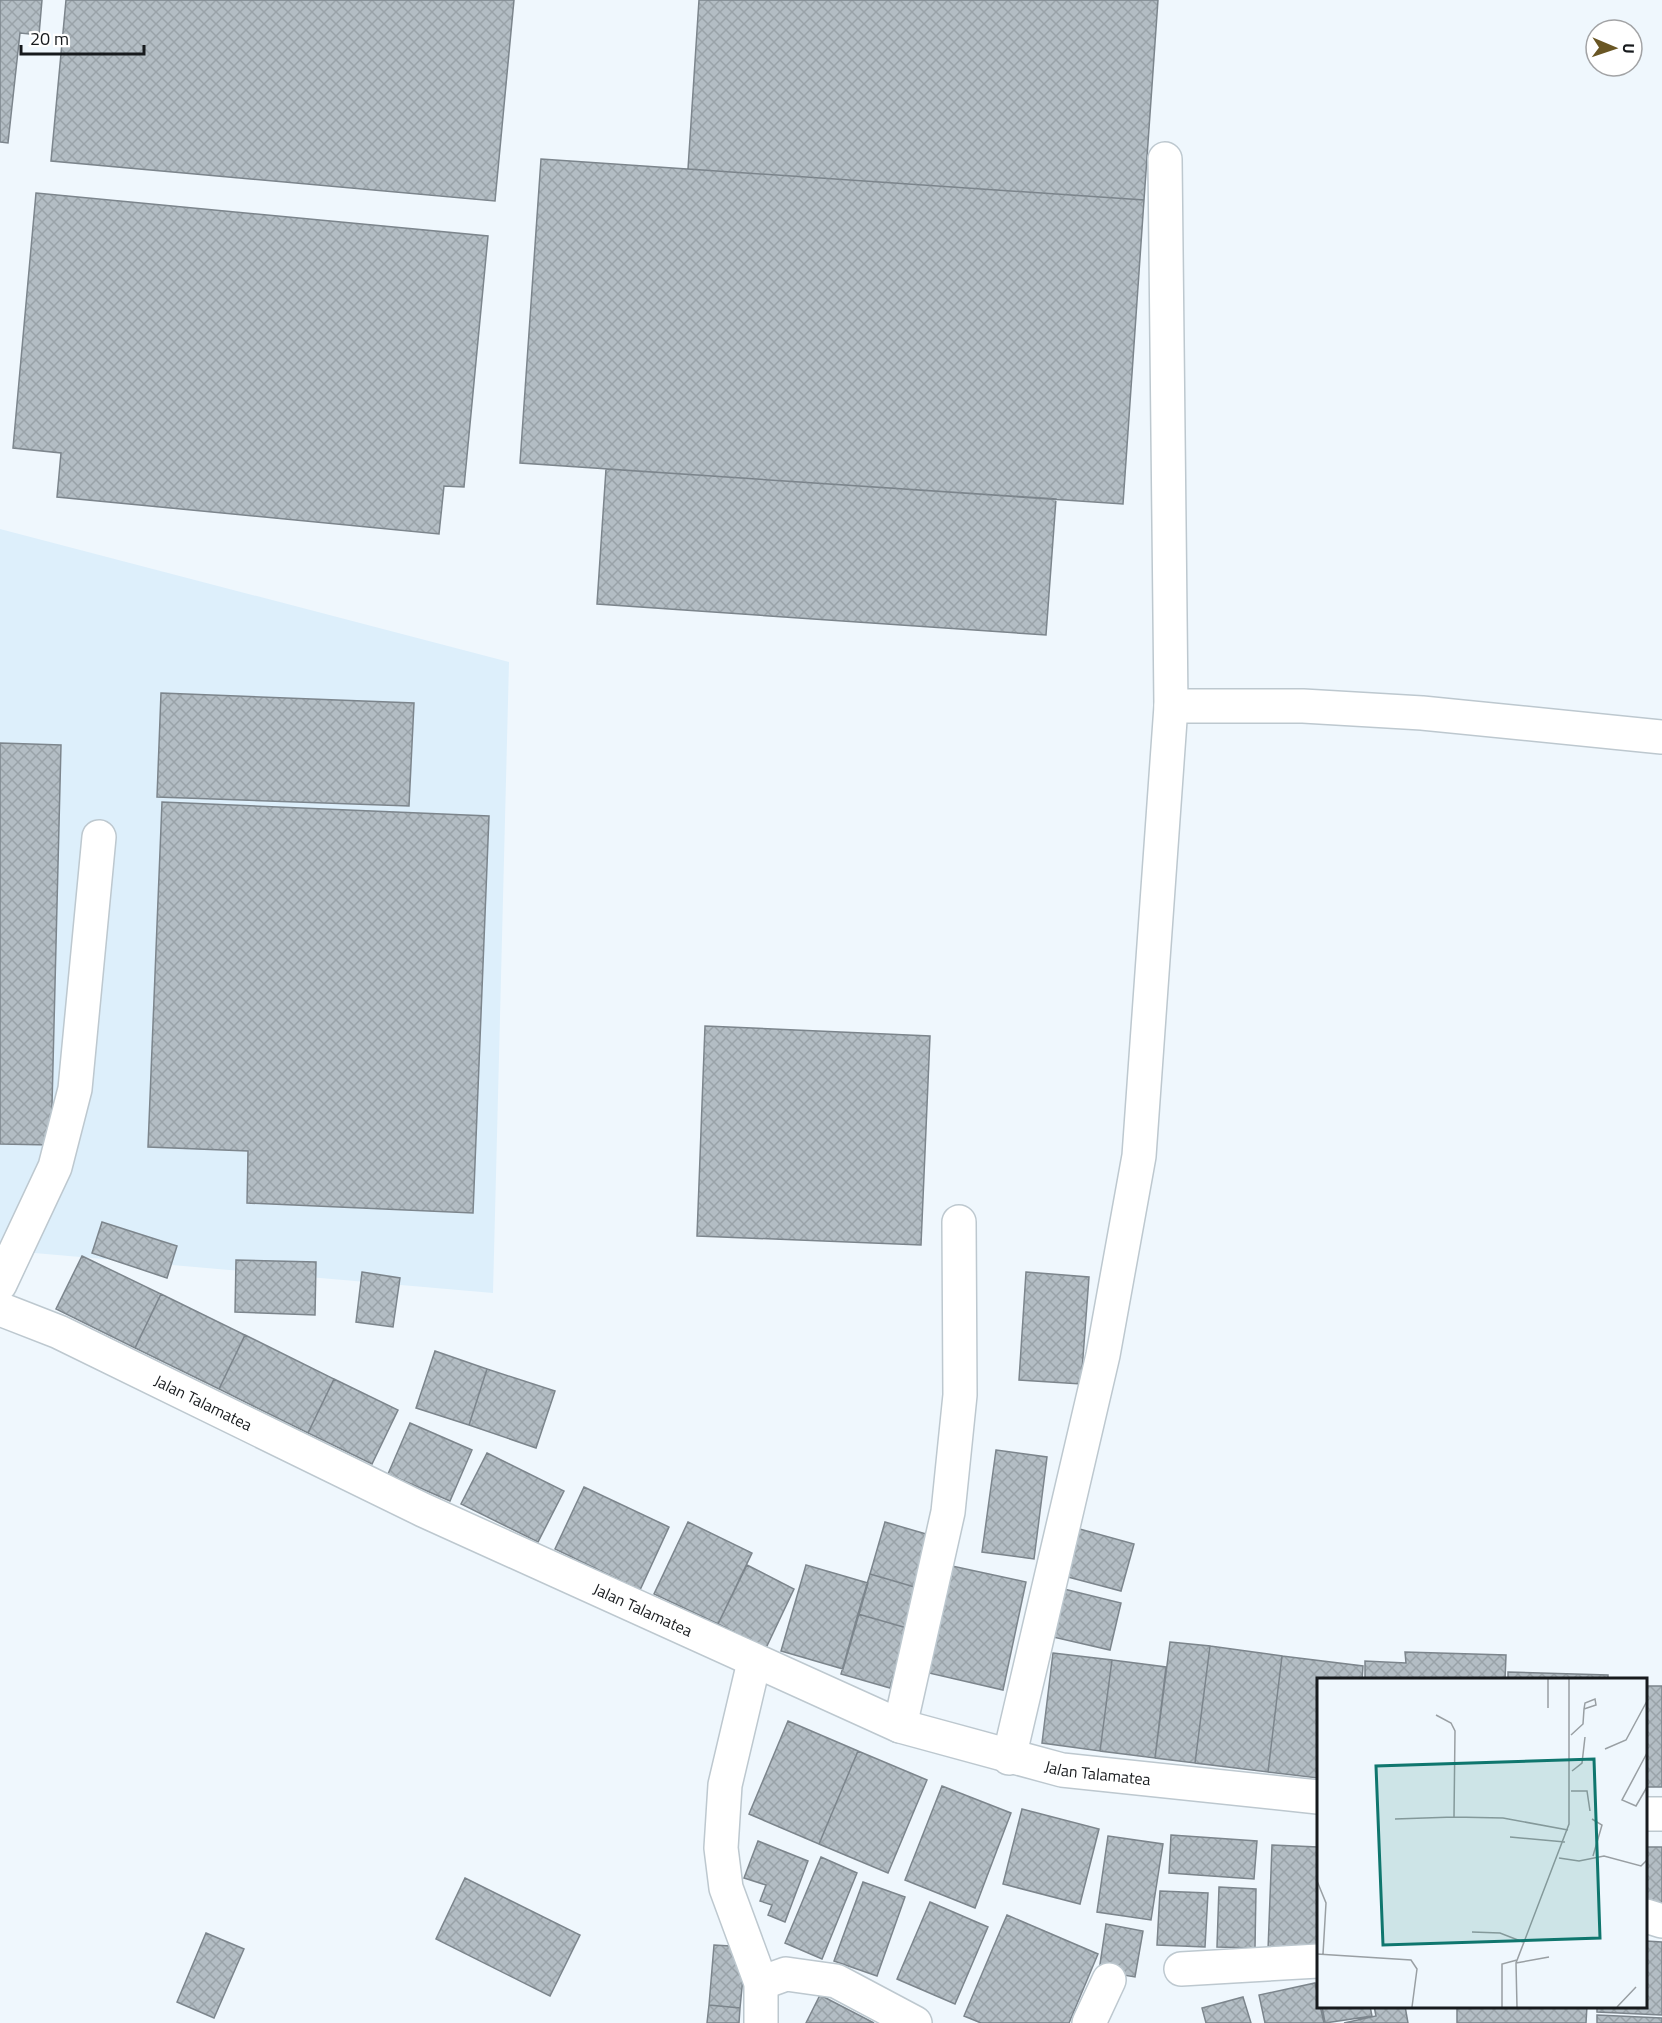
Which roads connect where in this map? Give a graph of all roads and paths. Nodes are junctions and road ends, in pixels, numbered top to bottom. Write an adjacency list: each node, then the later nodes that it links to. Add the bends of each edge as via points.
1 (1165, 159): 2 (street)
2 (1171, 706): 3 (street, via 1304,706 1422,713); 10 (street, via 1139,1156 1103,1356)
3 (1662, 737)
4 (99, 837): 6 (street, via 75,1089 55,1167)
5 (960, 1222): 9 (street, via 960,1395 948,1512)
6 (0, 1284)
7 (0, 1309): 8 (street, Jalan Talamatea, via 59,1332 423,1510)
8 (754, 1662): 9 (street, Jalan Talamatea); 17 (street, via 725,1785 722,1848 726,1888)
9 (900, 1726): 10 (street, Jalan Talamatea)
10 (1009, 1758): 11 (street, Jalan Talamatea, via 1062,1770)
11 (1317, 1797)
12 (1647, 1916): 13 (street)
13 (1662, 1921)
14 (1317, 1960): 15 (street)
15 (1181, 1969)
16 (1108, 1980): 20 (street)
17 (761, 1983): 18 (street); 19 (street, via 786,1974 836,1981)
18 (761, 2023)
19 (915, 2023)
20 (1089, 2023)

